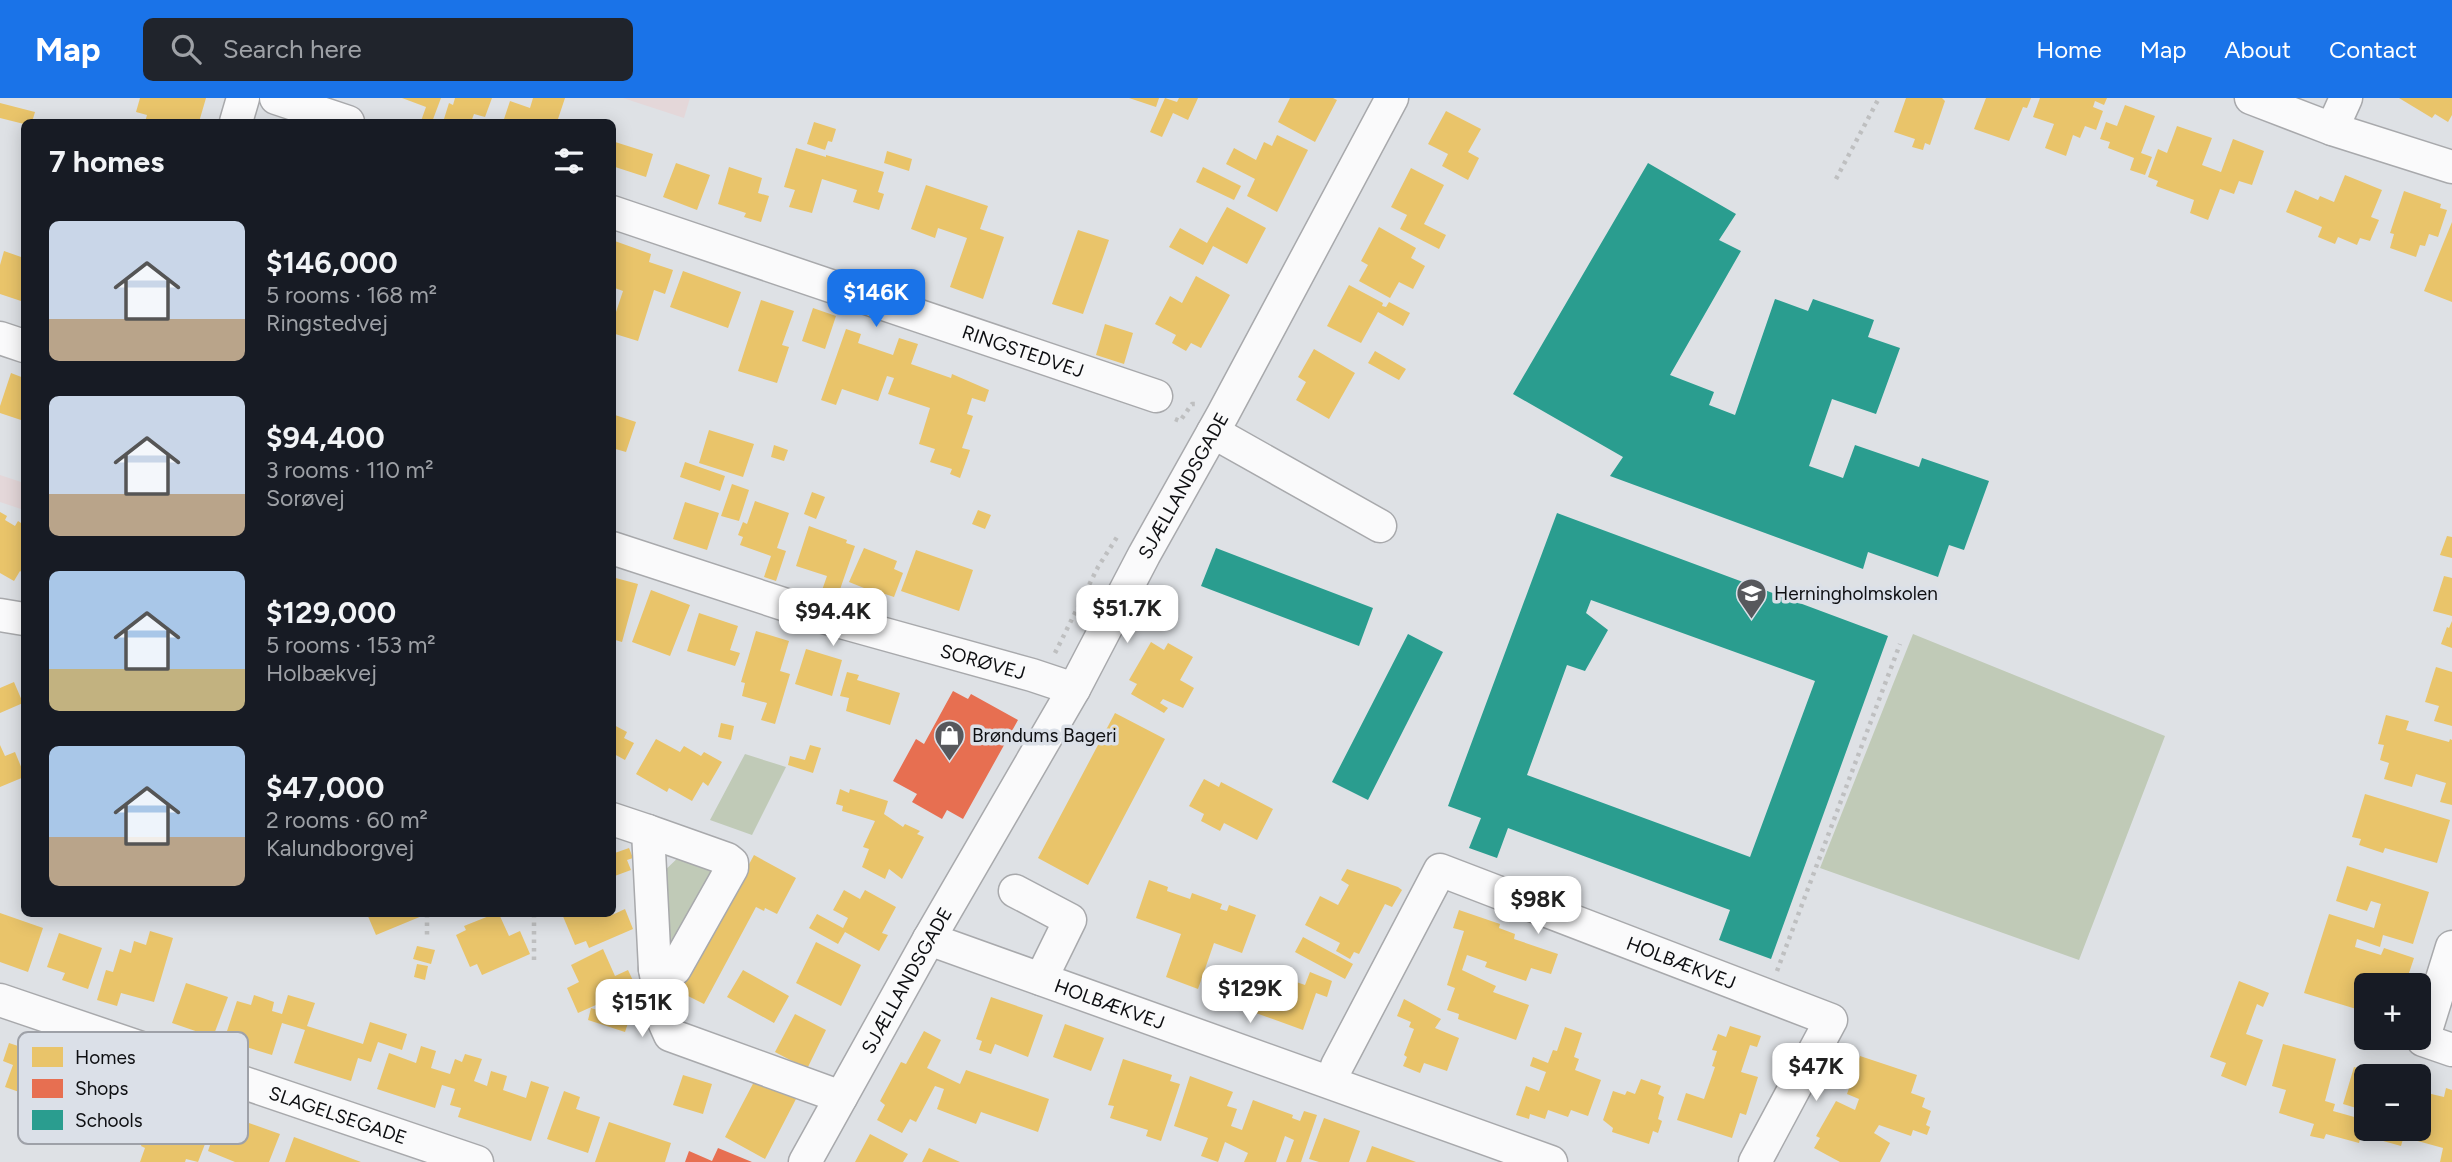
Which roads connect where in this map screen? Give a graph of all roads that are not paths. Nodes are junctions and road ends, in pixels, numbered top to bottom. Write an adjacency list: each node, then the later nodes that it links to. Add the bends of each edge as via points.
1 (243, 98): 6 (street)
2 (276, 98): 7 (street)
3 (1392, 98): 14 (street, SJÆLLANDSGADE)
4 (2251, 98): 8 (street)
5 (2346, 98): 8 (street)
6 (237, 119)
7 (339, 119)
8 (2332, 130): 9 (street)
9 (2452, 167)
10 (616, 213): 13 (street, RINGSTEDVEJ)
11 (0, 338): 12 (street)
12 (21, 345)
13 (1156, 396)
14 (1213, 432): 15 (street); 19 (street, SJÆLLANDSGADE)
15 (1380, 526)
16 (616, 549): 19 (street, SORØVEJ, via 823,617)
17 (0, 615): 18 (street)
18 (21, 618)
19 (1074, 689): 23 (street, SJÆLLANDSGADE)
20 (616, 820): 21 (street)
21 (648, 831): 25 (street); 25 (street, via 732,863 675,969)
22 (1015, 891): 26 (street, via 1070,920)
23 (929, 939): 26 (street, HOLBÆKVEJ); 32 (street, SJÆLLANDSGADE)
24 (2452, 947): 29 (street, via 2423,1040)
25 (655, 969): 32 (street, via 670,1035)
26 (1041, 979): 30 (street, HOLBÆKVEJ)
27 (0, 1000): 28 (street, SLAGELSEGADE)
28 (94, 1032)
29 (2452, 1050)
30 (1331, 1082): 35 (street, HOLBÆKVEJ); 36 (street, HOLBÆKVEJ, via 1440,870 1831,1020)
31 (248, 1084): 33 (street, SLAGELSEGADE)
32 (841, 1097): 34 (street, SJÆLLANDSGADE)
33 (477, 1162)
34 (805, 1162)
35 (1551, 1162)
36 (1755, 1162)

